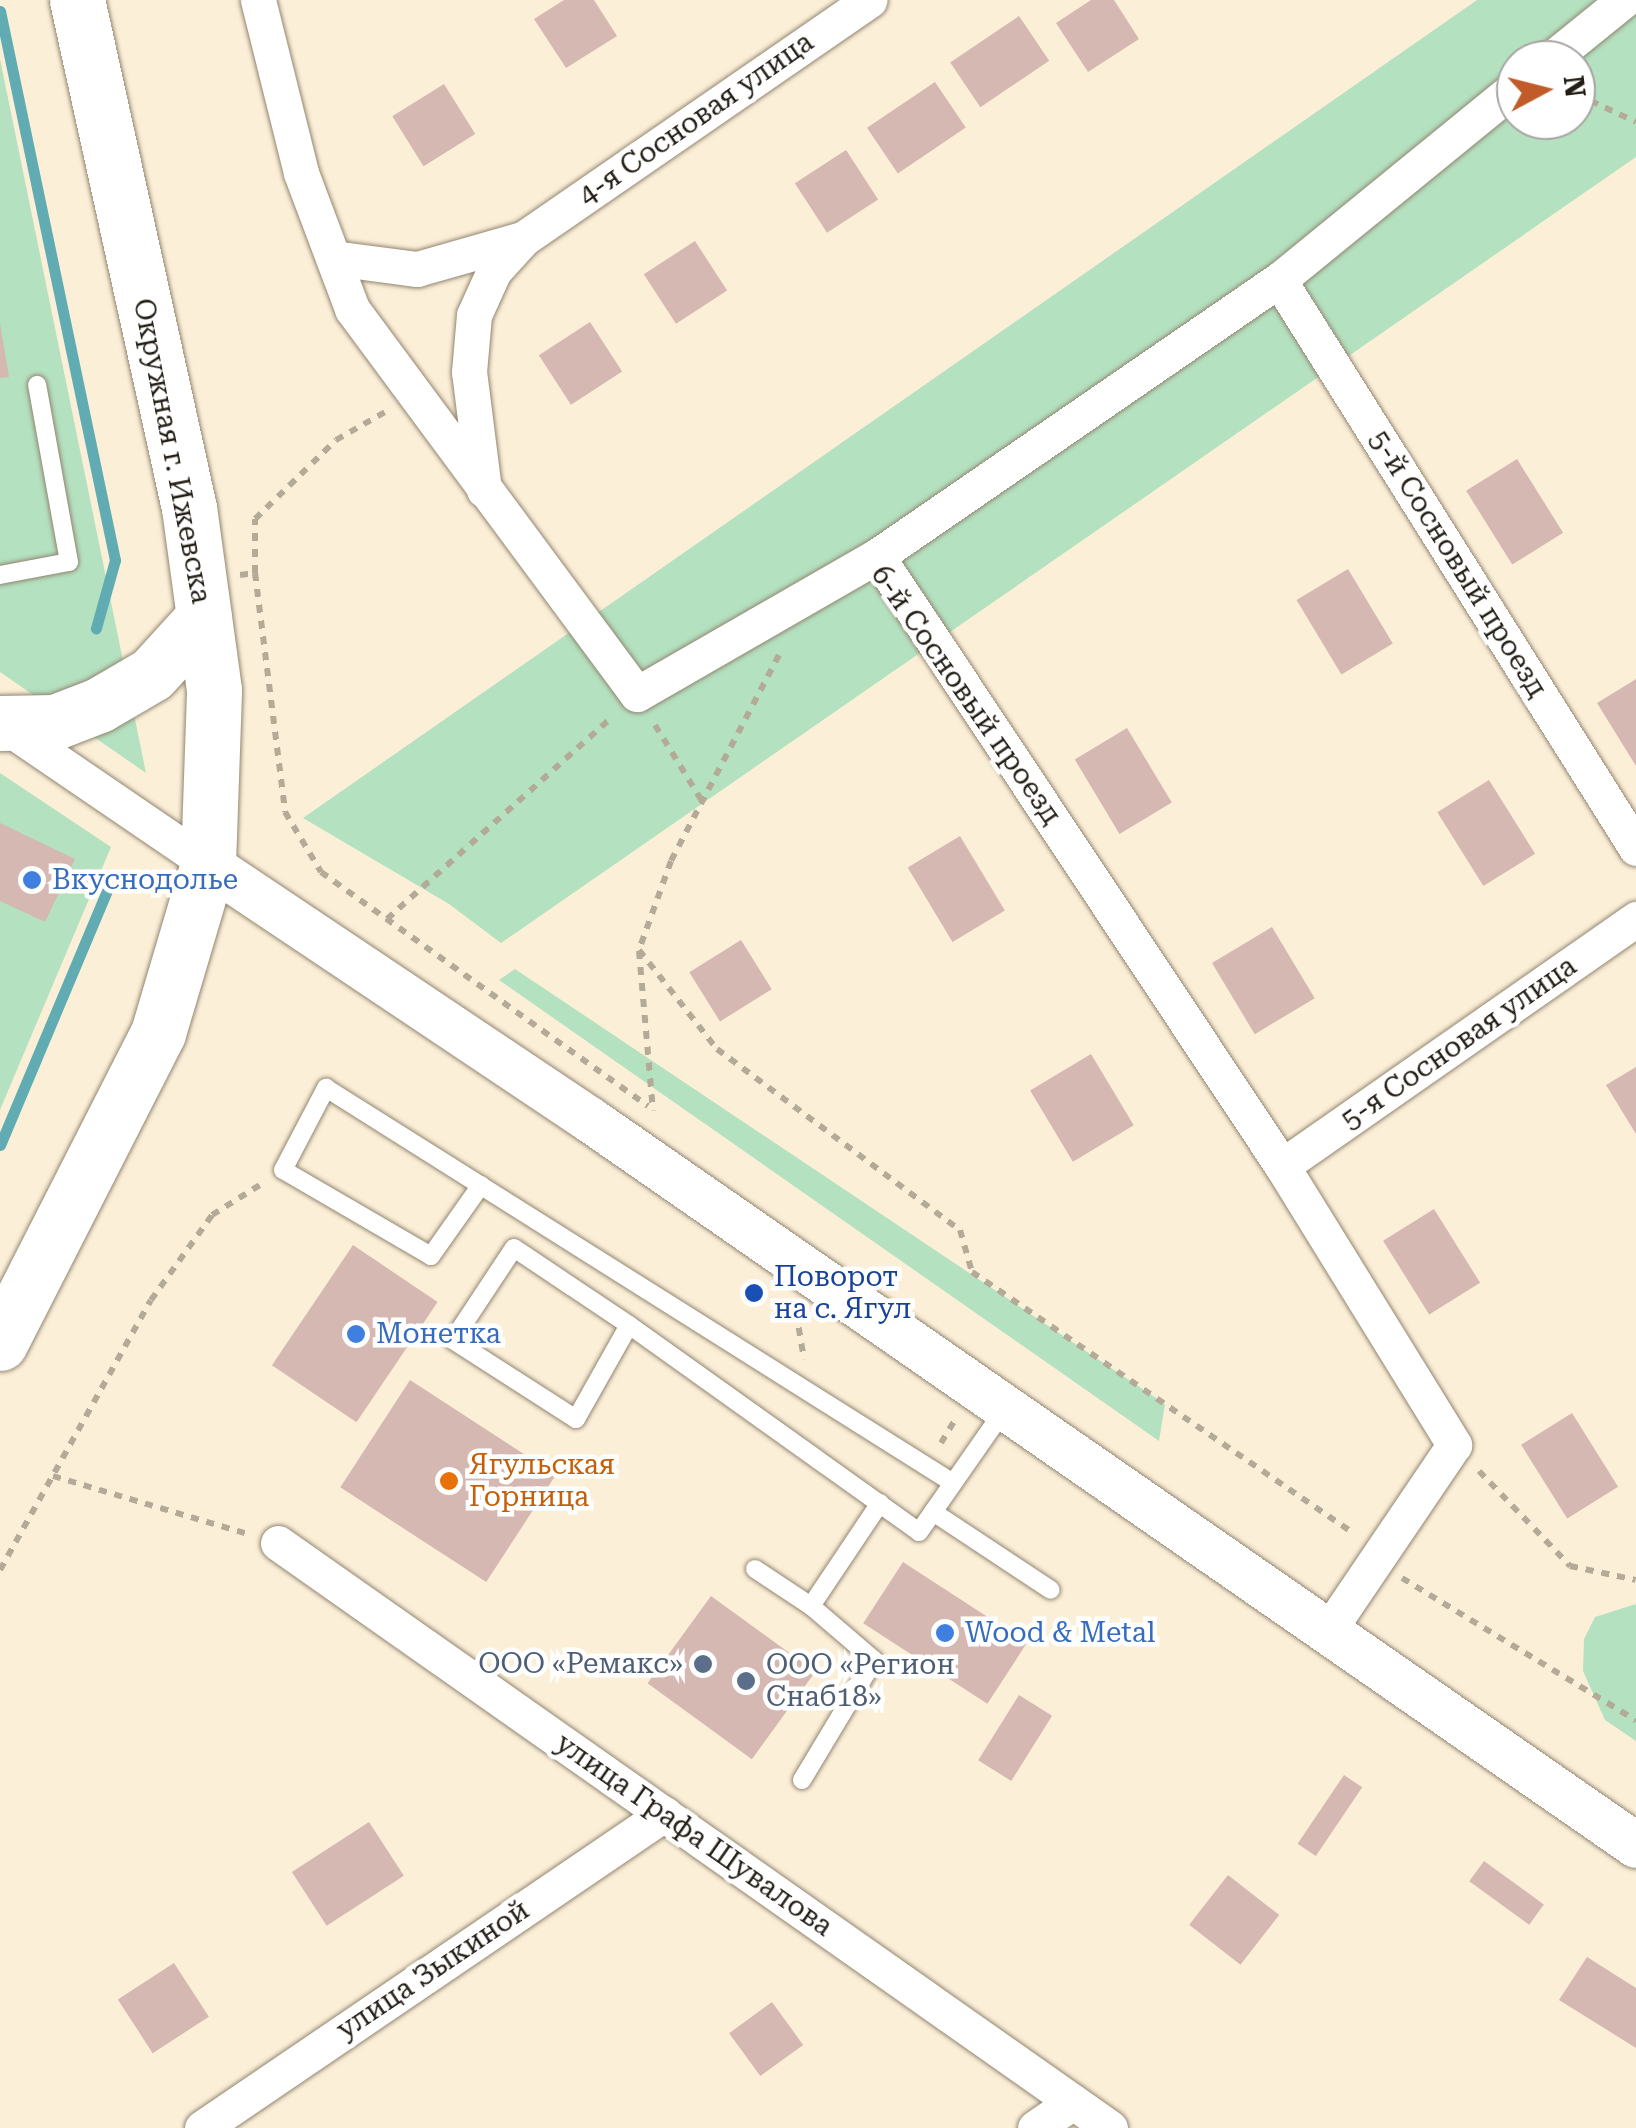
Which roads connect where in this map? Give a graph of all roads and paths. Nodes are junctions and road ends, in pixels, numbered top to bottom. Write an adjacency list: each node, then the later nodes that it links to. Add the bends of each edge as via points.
1 (78, 0): 19 (main road, Окружная г. Ижевска)
2 (258, 0): 10 (street, via 302,173)
3 (870, 0): 9 (street, 4-я Сосновая улица)
4 (1624, 0): 5 (street)
5 (1575, 40)
6 (1596, 103): 8 (path)
7 (1496, 104): 11 (street)
8 (1636, 122)
9 (523, 239): 10 (street, via 417,269); 14 (street, via 494,272 474,315 469,372)
10 (333, 258): 13 (street, via 352,309)
11 (1279, 280): 15 (street); 23 (street, 5-й Сосновый проезд)
12 (36, 385): 17 (lane, via 70,562)
13 (414, 396): 14 (street); 16 (path, via 336,440 256,519)
14 (485, 498): 20 (street)
15 (877, 556): 18 (street, 6-й Сосновый проезд); 30 (street, 6-й Сосновый проезд)
16 (255, 574): 19 (path); 25 (path, via 285,812 321,872)
17 (0, 575)
18 (811, 594): 20 (street, 6-й Сосновый проезд); 22 (path)
19 (201, 598): 21 (main road, via 152,674 55,722); 24 (main road, Окружная г. Ижевска, via 214,690)
20 (636, 694): 22 (path); 25 (path)
21 (0, 722): 24 (street)
22 (702, 801): 27 (path, via 671,860)
23 (1636, 848)
24 (208, 864): 35 (main road, Окружная г. Ижевска, via 158,1033); 37 (street, via 589,1118)
25 (387, 918): 28 (path)
26 (1636, 919): 30 (street, 5-я Сосновая улица)
27 (638, 950): 28 (path); 46 (path, via 718,1049 960,1230 972,1272 1345,1522)
28 (653, 1110): 29 (path)
29 (668, 1122)
30 (1282, 1166): 39 (street, 6-й Сосновый проезд)
31 (283, 1170): 32 (lane, via 431,1256); 32 (lane, via 326,1088); 41 (path, via 212,1215 151,1300)
32 (480, 1185): 36 (lane)
33 (790, 1292): 36 (path, via 804,1347)
34 (629, 1325): 34 (lane, via 514,1248 453,1340 576,1419); 43 (lane)
35 (0, 1343)
36 (803, 1388): 40 (lane)
37 (1005, 1410): 42 (lane); 52 (street)
38 (958, 1416): 40 (path, via 946,1439)
39 (1454, 1445): 46 (street); 49 (path, via 1570,1566)
40 (920, 1462): 42 (lane)
41 (53, 1476): 45 (path); 47 (path)
42 (953, 1483): 44 (lane)
43 (880, 1503): 44 (lane, via 920,1532); 51 (lane)
44 (933, 1512): 50 (lane)
45 (278, 1543): 55 (street, улица Графа Шувалова)
46 (1376, 1562): 52 (street); 53 (path)
47 (0, 1570)
48 (754, 1570): 51 (lane)
49 (1636, 1580)
50 (1050, 1590)
51 (811, 1606): 54 (lane, via 874,1660)
52 (1328, 1631): 56 (street)
53 (1636, 1720)
54 (802, 1780)
55 (664, 1814): 57 (street, улица Графа Шувалова); 58 (street, улица Зыкиной)
56 (1636, 1844)
57 (1073, 2102): 59 (street); 60 (street, улица Графа Шувалова)
58 (202, 2128)
59 (1035, 2128)
60 (1110, 2128)

